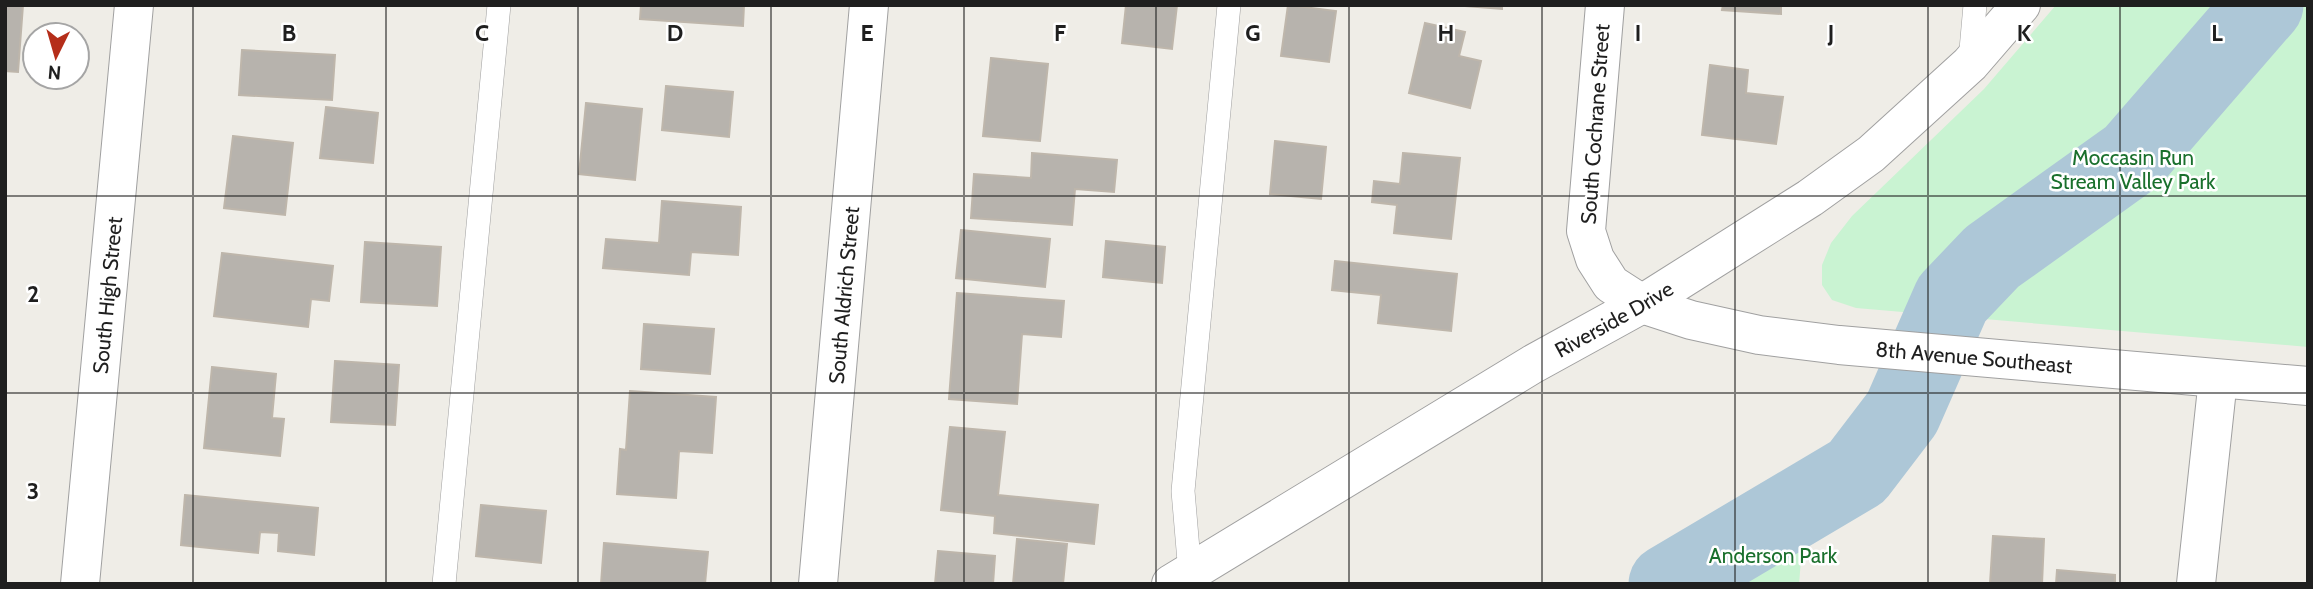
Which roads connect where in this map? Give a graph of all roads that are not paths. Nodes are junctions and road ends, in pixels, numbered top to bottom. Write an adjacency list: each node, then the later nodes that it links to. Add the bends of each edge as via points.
1 (134, 5): 13 (street, South High Street)
2 (499, 5): 14 (lane)
3 (869, 5): 15 (street, South Aldrich Street)
4 (1229, 5): 12 (lane, via 1183,491)
5 (1605, 5): 9 (street, South Cochrane Street, via 1586,232 1595,259 1611,284)
6 (1975, 5): 8 (lane)
7 (2021, 5): 8 (street, Riverside Drive)
8 (1970, 64): 9 (street, Riverside Drive, via 1871,154)
9 (1642, 304): 10 (street, 8th Avenue Southeast, via 1759,335); 12 (street, Riverside Drive, via 1533,364)
10 (2218, 379): 11 (street, 8th Avenue Southeast); 16 (street)
11 (2308, 386)
12 (1180, 578)
13 (80, 584)
14 (444, 584)
15 (818, 584)
16 (2196, 584)

